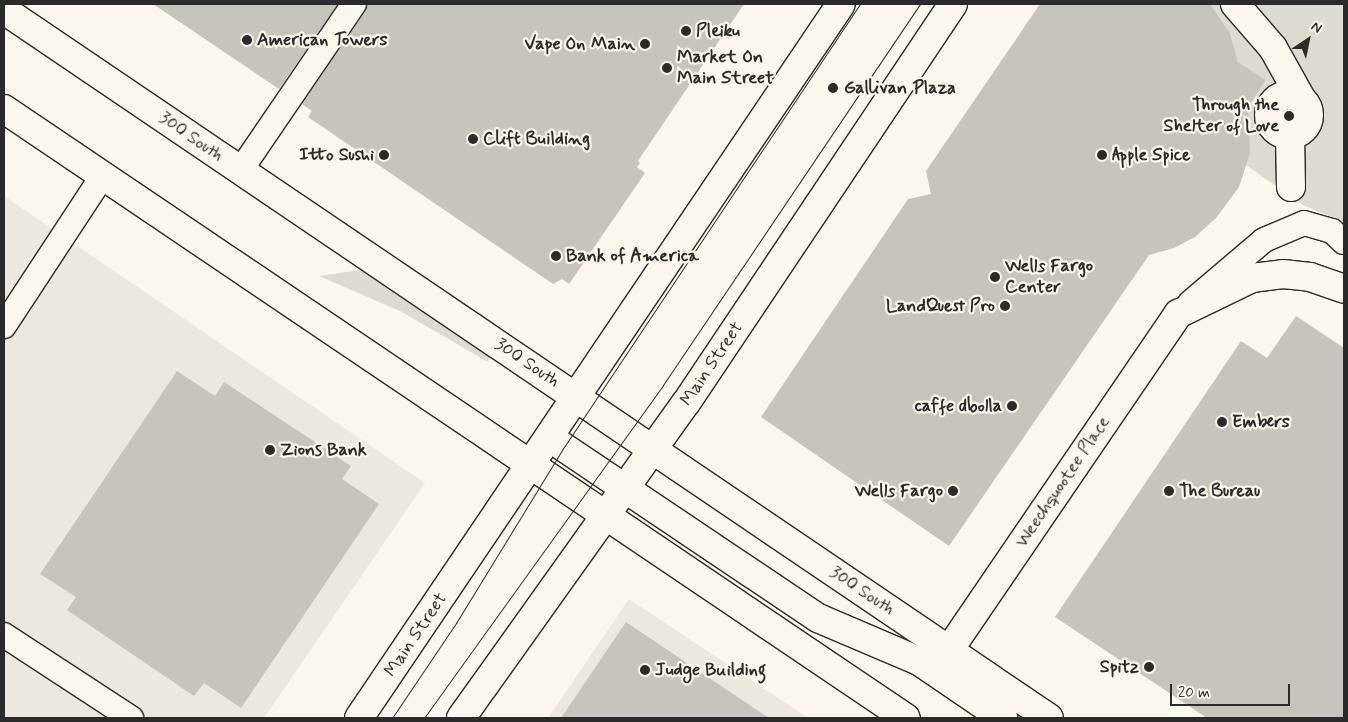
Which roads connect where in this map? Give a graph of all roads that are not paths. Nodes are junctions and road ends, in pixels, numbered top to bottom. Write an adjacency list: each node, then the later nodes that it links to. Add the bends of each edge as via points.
1 (354, 4): 7 (lane)
2 (841, 4): 14 (street, Main Street)
3 (953, 4): 16 (street, Main Street)
4 (1235, 4): 9 (street, via 1274,48 1308,108 1309,120 1302,130 1290,135)
5 (4, 10): 7 (street, 300 South)
6 (4, 109): 8 (street)
7 (240, 171): 14 (street, 300 South)
8 (103, 175): 13 (lane); 17 (street)
9 (1291, 187)
10 (1344, 242): 12 (lane, Weechquootee Place, via 1332,232 1304,223 1272,237 1225,271)
11 (1344, 289): 12 (street, Weechquootee Place, via 1310,277 1283,274 1252,278)
12 (1178, 314): 21 (street, Weechquootee Place)
13 (4, 326)
14 (577, 398): 15 (street, Main Street); 16 (street, 300 South)
15 (550, 438): 17 (street, Main Street); 18 (street)
16 (653, 450): 18 (street, Main Street); 21 (street, 300 South)
17 (532, 465): 19 (street); 23 (street, Main Street)
18 (625, 489): 19 (street, Main Street); 26 (street, via 818,618 919,661)
19 (606, 516): 24 (street, Main Street); 25 (street)
20 (4, 635): 22 (lane)
21 (949, 650): 27 (street, 300 South)
22 (131, 718)
23 (360, 718)
24 (461, 718)
25 (906, 718)
26 (1003, 718)
27 (1049, 718)

